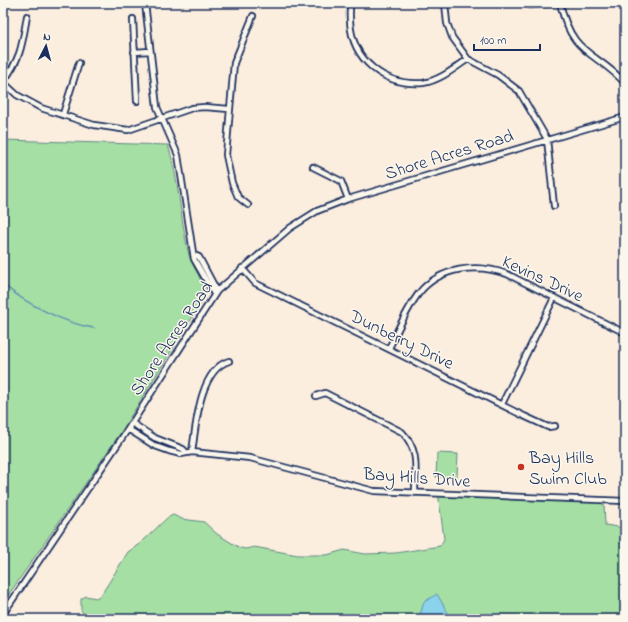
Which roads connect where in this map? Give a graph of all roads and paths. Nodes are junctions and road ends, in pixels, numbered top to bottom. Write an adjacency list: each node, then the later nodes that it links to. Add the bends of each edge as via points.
1 (145, 3): 10 (street)
2 (351, 3): 12 (street, via 351,30 356,48 369,65 385,77 402,82 424,83 446,74)
3 (445, 3): 12 (street, via 447,23 452,37)
4 (524, 3): 5 (street)
5 (554, 3)
6 (560, 3): 15 (street, via 568,30 579,46)
7 (26, 16): 14 (street, via 22,50 16,65)
8 (253, 16): 17 (street, via 234,64)
9 (133, 19): 11 (street)
10 (150, 51): 11 (street); 20 (street, via 157,107)
11 (134, 52): 16 (street)
12 (468, 59): 21 (street, via 498,75 519,91)
13 (79, 62): 18 (street)
14 (3, 82): 18 (street, via 18,95)
15 (625, 83)
16 (137, 101)
17 (229, 109): 20 (street, via 192,108); 24 (street, via 226,155 238,197)
18 (63, 114): 20 (street, via 94,125 128,130)
19 (625, 117): 21 (street, Shore Acres Road)
20 (162, 118): 27 (street, via 178,155 194,259 201,274)
21 (547, 139): 23 (street, Shore Acres Road); 25 (street)
22 (313, 167): 23 (street, via 340,181)
23 (348, 199): 26 (street, Shore Acres Road, via 302,221)
24 (248, 205)
25 (554, 206)
26 (242, 268): 27 (street, Shore Acres Road); 30 (street, Dunberry Drive, via 255,283)
27 (216, 293): 34 (street, Shore Acres Road)
28 (554, 298): 29 (street, Kevins Drive); 30 (street, Kevins Drive, via 496,270 456,270 434,280 419,293); 33 (street)
29 (625, 333)
30 (389, 348): 33 (street, Dunberry Drive)
31 (229, 361): 37 (street, via 221,363 204,388)
32 (316, 396): 38 (street, via 325,394 402,432 411,441 416,453)
33 (502, 404): 35 (street, Dunberry Drive, via 548,427)
34 (132, 423): 36 (street, Shore Acres Road); 37 (street, Bay Hills Drive, via 155,438)
35 (555, 426)
36 (128, 429): 37 (street, Bay Hills Drive, via 169,451 181,454); 40 (street, Shore Acres Road)
37 (189, 452): 38 (street, Bay Hills Drive, via 258,460 374,491)
38 (415, 493): 39 (street, Bay Hills Drive)
39 (625, 501)
40 (3, 614)

